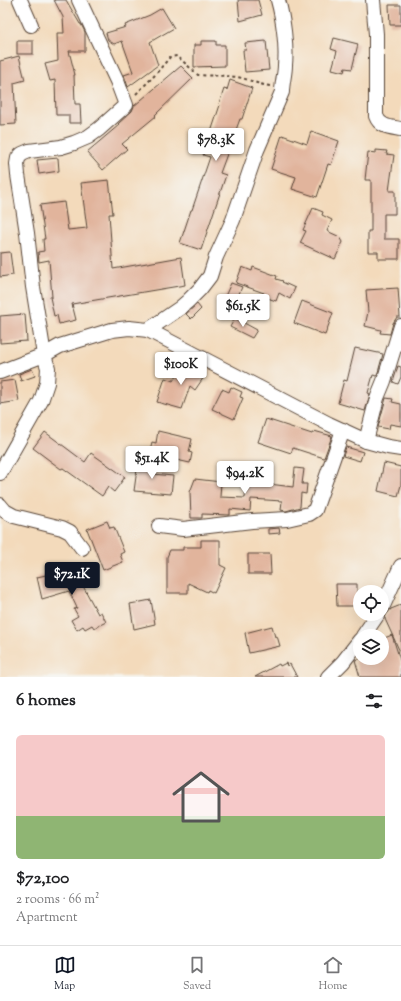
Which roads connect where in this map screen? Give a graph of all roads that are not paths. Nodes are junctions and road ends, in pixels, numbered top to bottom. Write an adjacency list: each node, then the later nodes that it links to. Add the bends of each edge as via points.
1 (20, 0): 5 (street)
2 (79, 0): 9 (street, via 126,106 99,130 74,144 29,151 18,158 18,175)
3 (278, 0): 8 (street, via 285,42 286,65 282,92 257,150 233,220 210,276 200,289 180,308)
4 (373, 0): 6 (street, via 376,34 376,116 378,122 383,125)
5 (31, 25)
6 (401, 129)
7 (401, 326): 12 (street)
8 (148, 330): 9 (street, via 112,330 60,346); 11 (street)
9 (44, 355): 10 (street); 14 (street, via 48,368 47,383 41,401)
10 (0, 372)
11 (343, 430): 12 (street); 16 (street, via 315,510 309,514 287,519 183,529)
12 (366, 441): 13 (street)
13 (401, 449)
14 (0, 473)
15 (0, 506): 17 (street, via 14,516 70,532)
16 (159, 526)
17 (82, 548)
18 (401, 566): 19 (street)
19 (389, 593)
20 (353, 649): 21 (street)
21 (328, 677)

